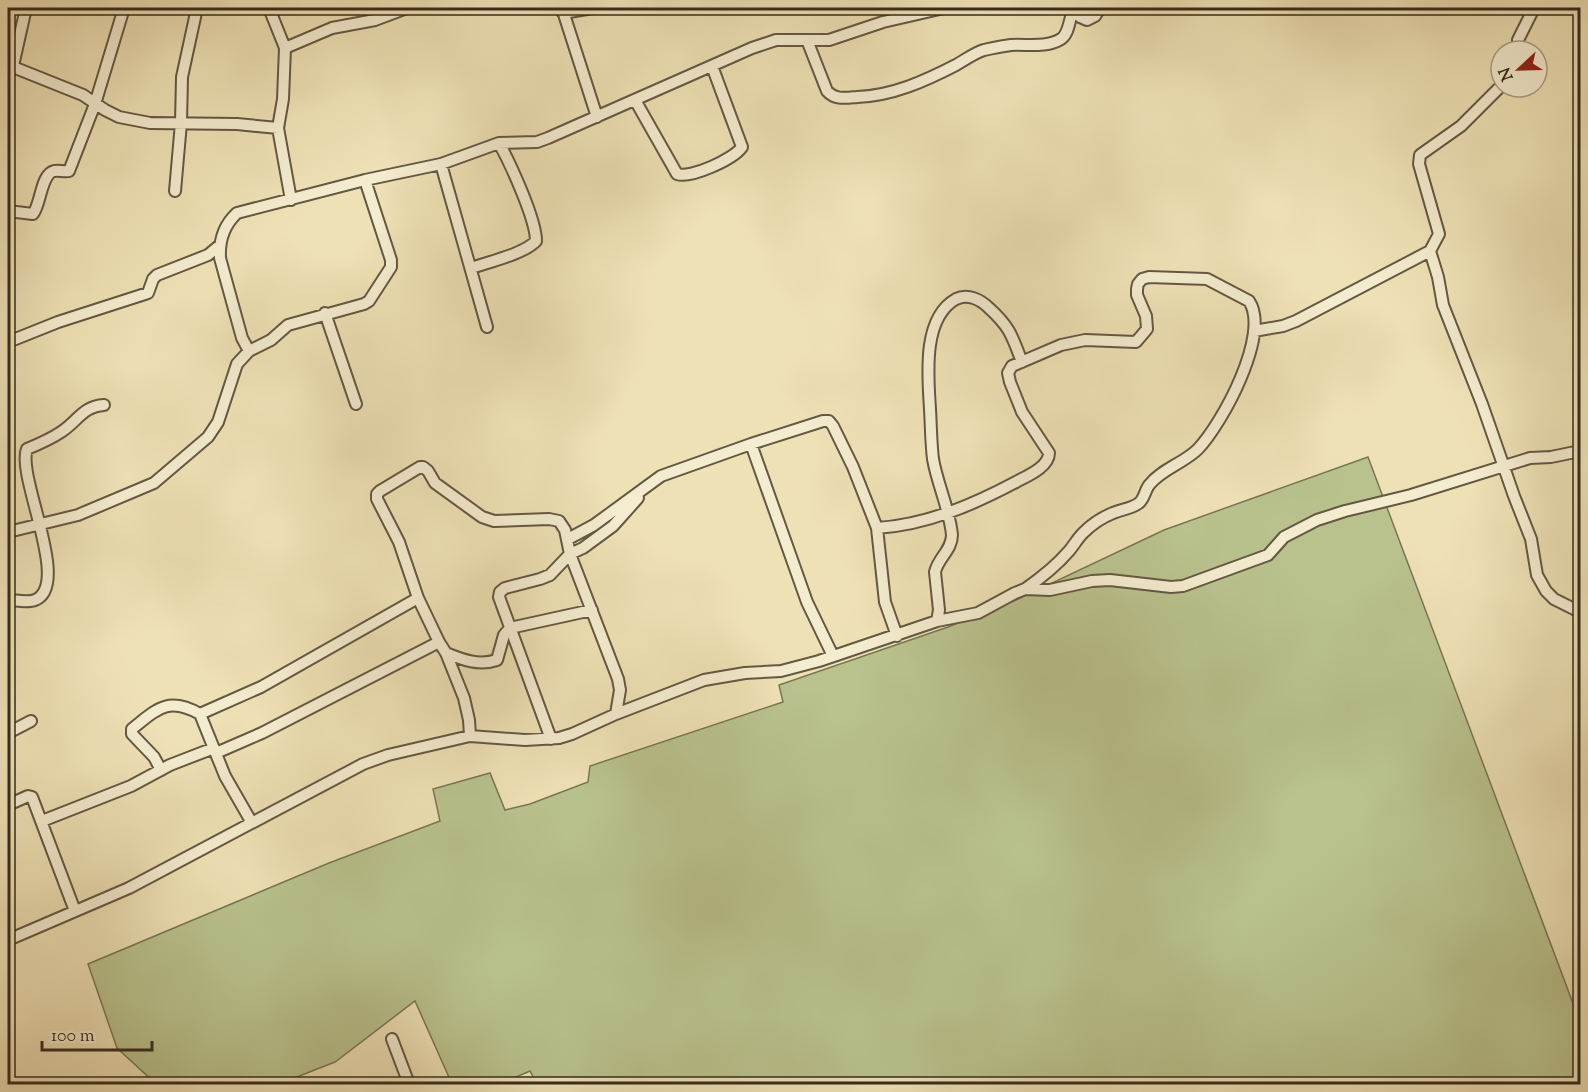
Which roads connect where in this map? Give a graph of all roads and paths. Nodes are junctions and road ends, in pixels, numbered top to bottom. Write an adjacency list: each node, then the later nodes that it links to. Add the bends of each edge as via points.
1 (26, 8): 15 (street)
2 (124, 8): 19 (street)
3 (197, 8): 21 (street, via 182,77)
4 (269, 8): 14 (street)
5 (407, 8): 14 (street, via 375,20 332,28)
6 (592, 8): 11 (street)
7 (944, 8): 13 (street, via 829,40)
8 (1100, 8): 10 (street, via 1087,20)
9 (1534, 8): 12 (street)
10 (1073, 9): 13 (street, via 1062,39 1043,45 1008,45 980,51 895,92 872,97 832,96)
11 (563, 10): 20 (street)
12 (1518, 39)
13 (807, 40): 16 (street, via 776,40)
14 (285, 48): 22 (street)
15 (10, 65): 19 (street, via 83,95)
16 (711, 66): 18 (street); 18 (street, via 742,147 693,174 677,174)
17 (1489, 98): 30 (street, via 1461,126 1420,154 1419,164 1439,234)
18 (635, 100): 20 (street)
19 (95, 104): 21 (street, via 119,117); 28 (street, via 69,171 53,171 46,177 33,214)
20 (597, 117): 23 (street, via 537,142)
21 (181, 123): 22 (street); 26 (street)
22 (278, 128): 27 (street)
23 (499, 143): 24 (street); 31 (street, via 516,177 536,240 512,254)
24 (441, 164): 25 (street); 31 (street)
25 (365, 180): 27 (street); 32 (street, via 391,267 369,301)
26 (175, 191)
27 (291, 200): 29 (street, via 237,213 228,221)
28 (8, 211)
29 (220, 245): 35 (street, via 208,255 157,275 147,293); 36 (street, via 220,258)
30 (1430, 251): 34 (street, via 1296,321); 42 (street, via 1443,305)
31 (471, 268): 33 (street)
32 (325, 313): 36 (street, via 288,325 271,340); 38 (street)
33 (487, 327)
34 (1254, 331): 37 (street, via 1254,308 1249,301 1219,284 1207,279 1149,277 1142,279 1137,289 1148,323 1136,342 1085,340 1061,345); 50 (street, via 1245,370 1200,447 1157,477 1137,504 1112,513 1082,533 1049,572)
35 (8, 342)
36 (249, 351): 45 (street, via 237,364 218,422 208,437 154,483 78,515)
37 (1022, 362): 44 (street, via 1012,366 1008,373 1010,382 1022,412 1046,446 1049,458 1027,476); 44 (street, via 1010,330 984,303 959,298 944,308 930,343 927,378 934,460)
38 (356, 404)
39 (104, 405): 45 (street, via 81,413 63,431 27,449 25,461)
40 (751, 444): 43 (street, via 662,476); 46 (street, via 829,421 854,467); 60 (street, via 807,602)
41 (1581, 451): 42 (street)
42 (1503, 466): 50 (street, via 1317,520 1284,537 1268,555 1183,586 1110,580); 54 (street, via 1532,538 1537,574 1546,591)
43 (643, 490): 48 (street); 49 (street, via 613,526)
44 (946, 513): 46 (street); 55 (street, via 952,534 949,548 936,566)
45 (40, 524): 47 (street); 52 (street, via 49,581 44,593 34,601)
46 (877, 528): 57 (street, via 885,602)
47 (8, 532)
48 (568, 539): 49 (street); 51 (street, via 559,521 494,521 482,517 435,483 428,471 420,467 377,494)
49 (570, 554): 53 (street); 56 (street, via 550,575 500,592)
50 (1025, 590): 55 (street, via 978,613)
51 (418, 598): 58 (street); 61 (street, via 261,687)
52 (8, 600)
53 (592, 610): 56 (street); 62 (street, via 618,679)
54 (1581, 612)
55 (937, 621): 57 (street)
56 (510, 628): 59 (street, via 497,660 471,663); 66 (street)
57 (897, 636): 60 (street)
58 (439, 642): 59 (street); 67 (street, via 262,732)
59 (446, 653): 65 (street, via 464,698)
60 (833, 656): 62 (street, via 781,671 704,680)
61 (200, 714): 67 (street); 68 (street, via 168,704 132,729)
62 (616, 714): 66 (street)
63 (31, 721): 64 (street)
64 (8, 733)
65 (470, 736): 66 (street); 71 (street, via 363,764)
66 (551, 739)
67 (215, 750): 68 (street); 71 (street)
68 (161, 770): 70 (street)
69 (8, 805): 70 (street, via 32,797)
70 (42, 820): 72 (street)
71 (252, 823): 72 (street, via 129,888)
72 (75, 911): 73 (street)
73 (9, 936)
74 (392, 1040): 75 (street)
75 (409, 1084)

